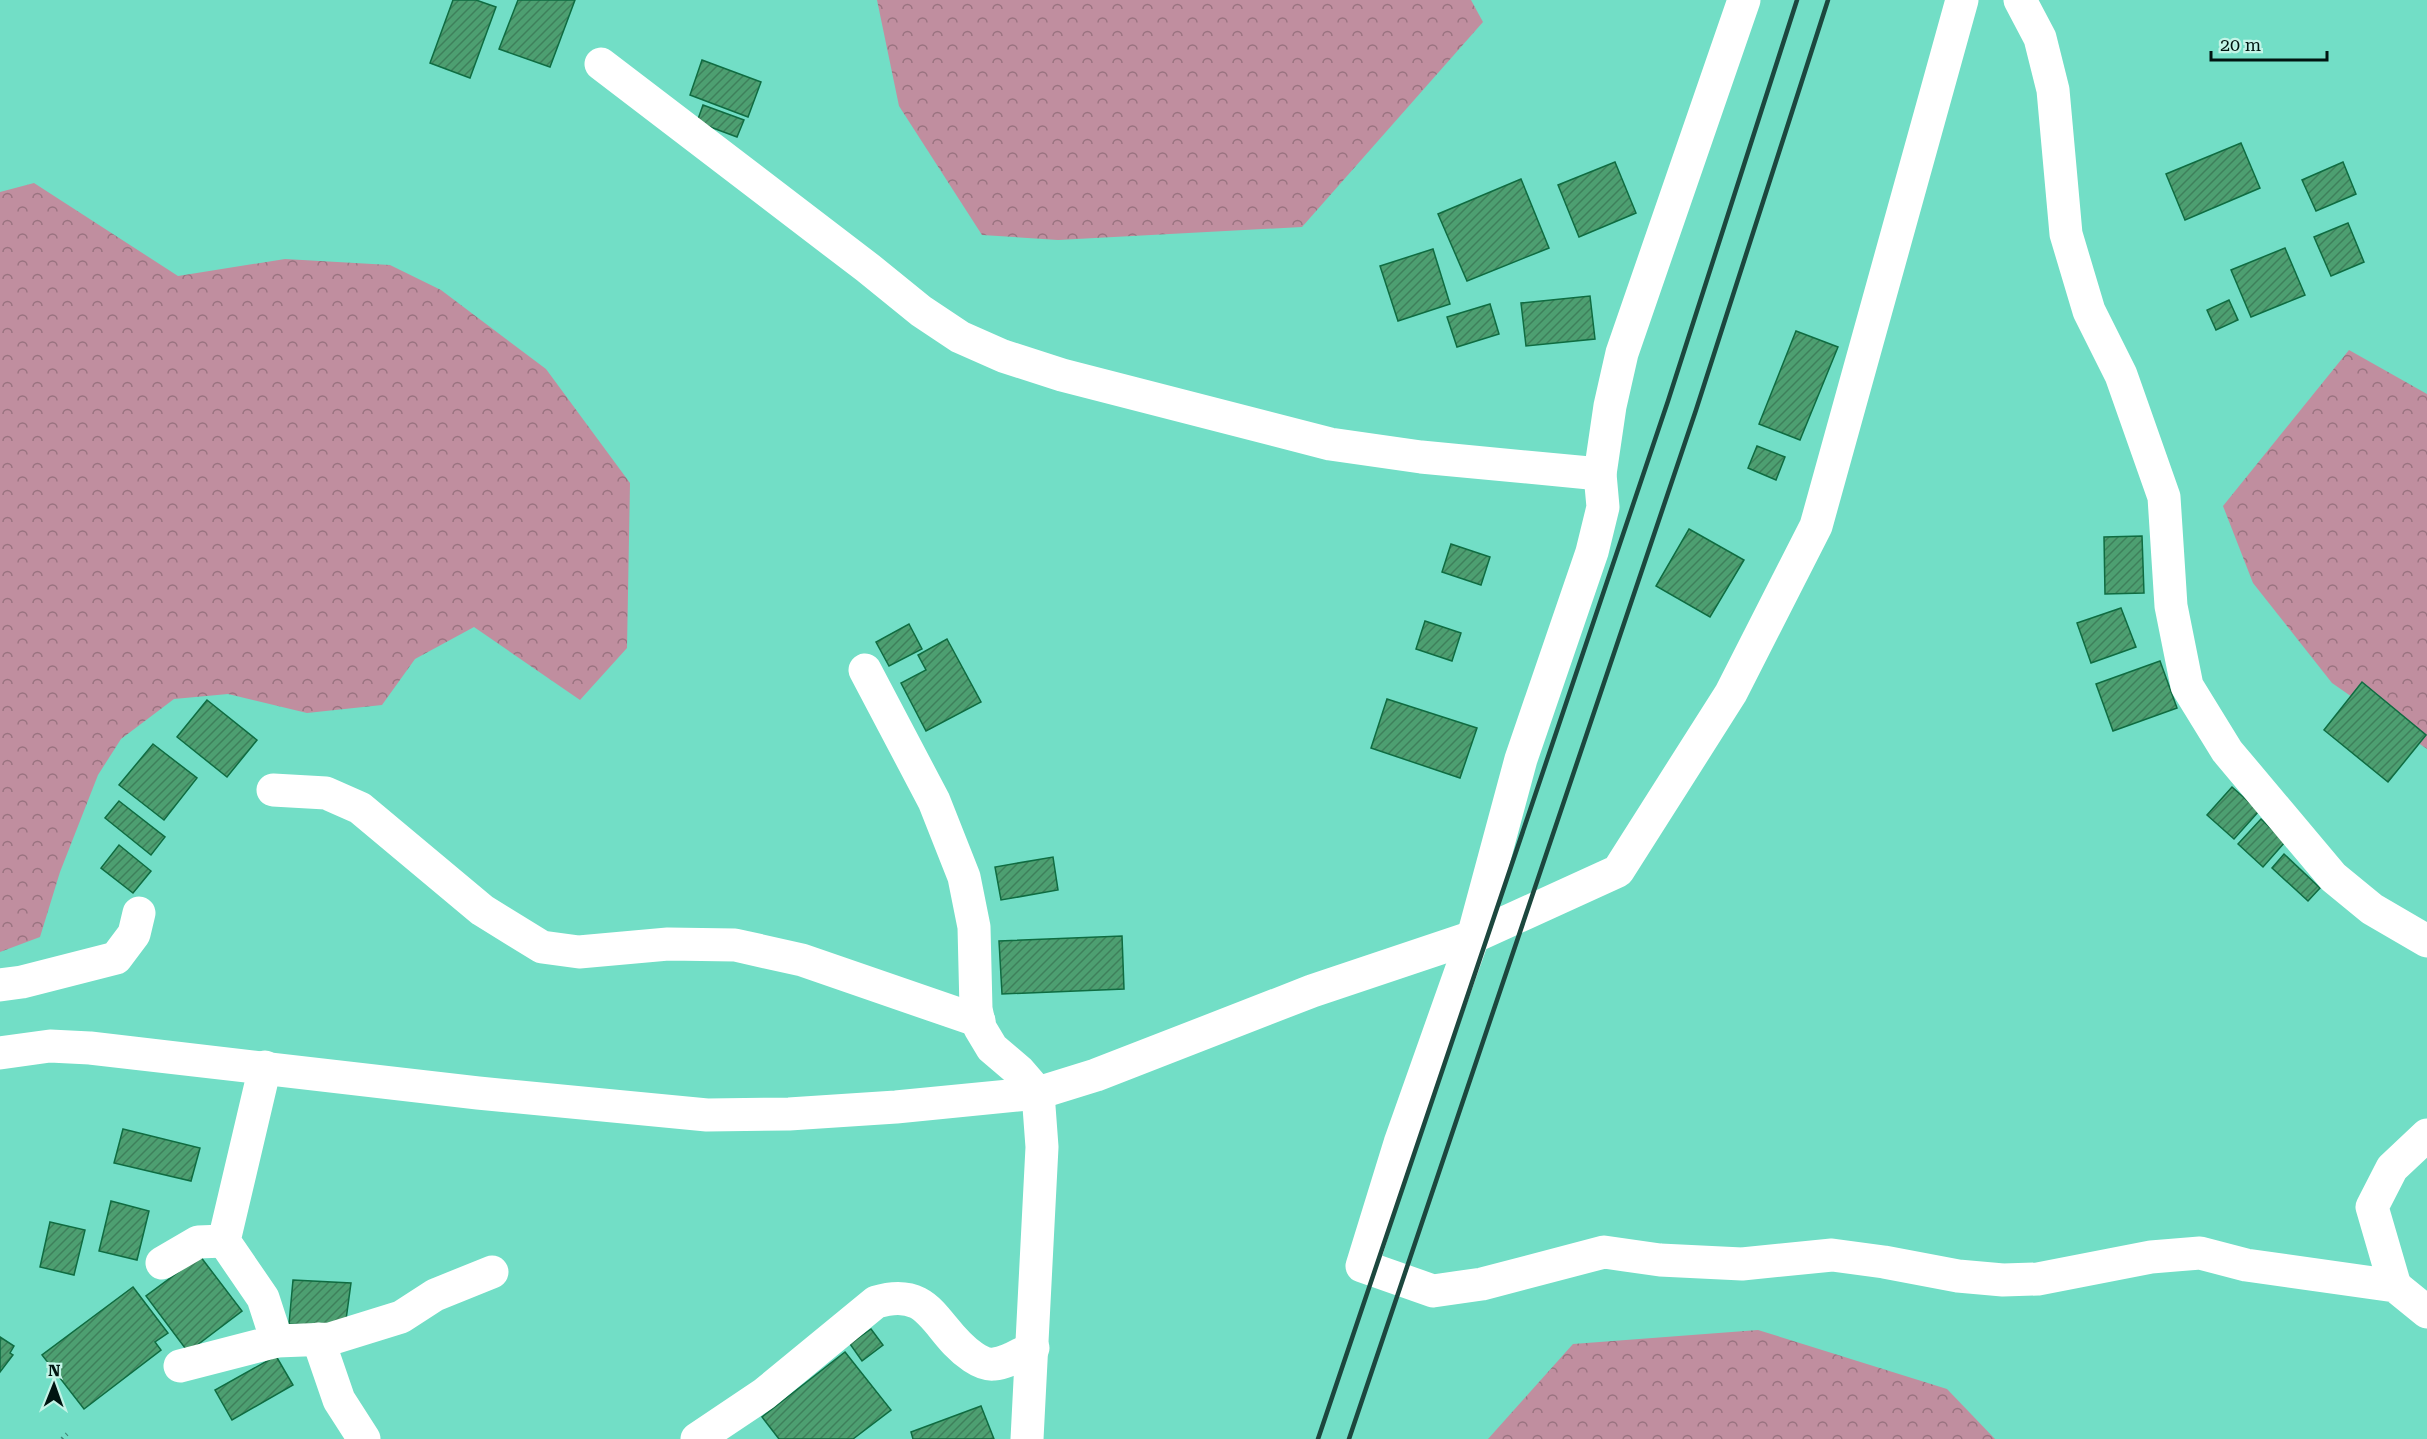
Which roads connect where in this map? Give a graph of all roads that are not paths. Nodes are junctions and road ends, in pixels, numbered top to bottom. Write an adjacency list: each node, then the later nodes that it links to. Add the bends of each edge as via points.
1 (1744, 0): 5 (street, via 1622,353)
2 (1962, 0): 9 (street, via 1816,526 1762,635 1731,693 1618,872)
3 (2020, 0): 10 (street, via 2040,38 2053,90 2066,234 2089,311 2121,375 2164,497 2171,606 2187,686 2228,751 2333,877 2372,909)
4 (601, 64): 5 (street, via 921,312 960,337 1003,356 1062,375 1330,444)
5 (1600, 474): 9 (street, via 1603,507 1596,536 1521,759)
6 (865, 670): 12 (street, via 934,801 964,877 974,927)
7 (273, 790): 12 (street, via 326,793 360,808 482,910 542,947 579,952 668,944 735,945 802,960)
8 (139, 913): 11 (street, via 134,934 116,958)
9 (1473, 937): 15 (street, via 1312,991 1096,1075); 20 (street, via 1400,1143 1362,1266 1433,1291 1482,1284 1604,1251 1660,1260 1742,1263 1832,1256 2003,1280 2038,1279 2151,1257 2200,1253 2246,1265)
10 (2427, 941)
11 (0, 985)
12 (978, 1021): 15 (street, via 992,1048)
13 (0, 1053): 14 (street, via 50,1046 90,1048)
14 (265, 1067): 15 (street, via 707,1115 896,1107); 17 (street)
15 (1038, 1093): 24 (street, via 1041,1147)
16 (2427, 1135): 20 (street, via 2392,1168 2372,1207)
17 (224, 1241): 18 (street, via 198,1242); 23 (street, via 263,1298)
18 (162, 1263)
19 (492, 1272): 22 (street, via 435,1295 401,1317 330,1339)
20 (2395, 1286): 21 (street)
21 (2427, 1312)
22 (318, 1339): 23 (street); 26 (street, via 339,1400)
23 (277, 1341): 25 (street)
24 (1033, 1348): 27 (street, via 992,1365 980,1361 961,1349 922,1304 894,1297 876,1302 764,1394); 28 (street)
25 (180, 1366)
26 (364, 1439)
27 (697, 1439)
28 (1027, 1439)

